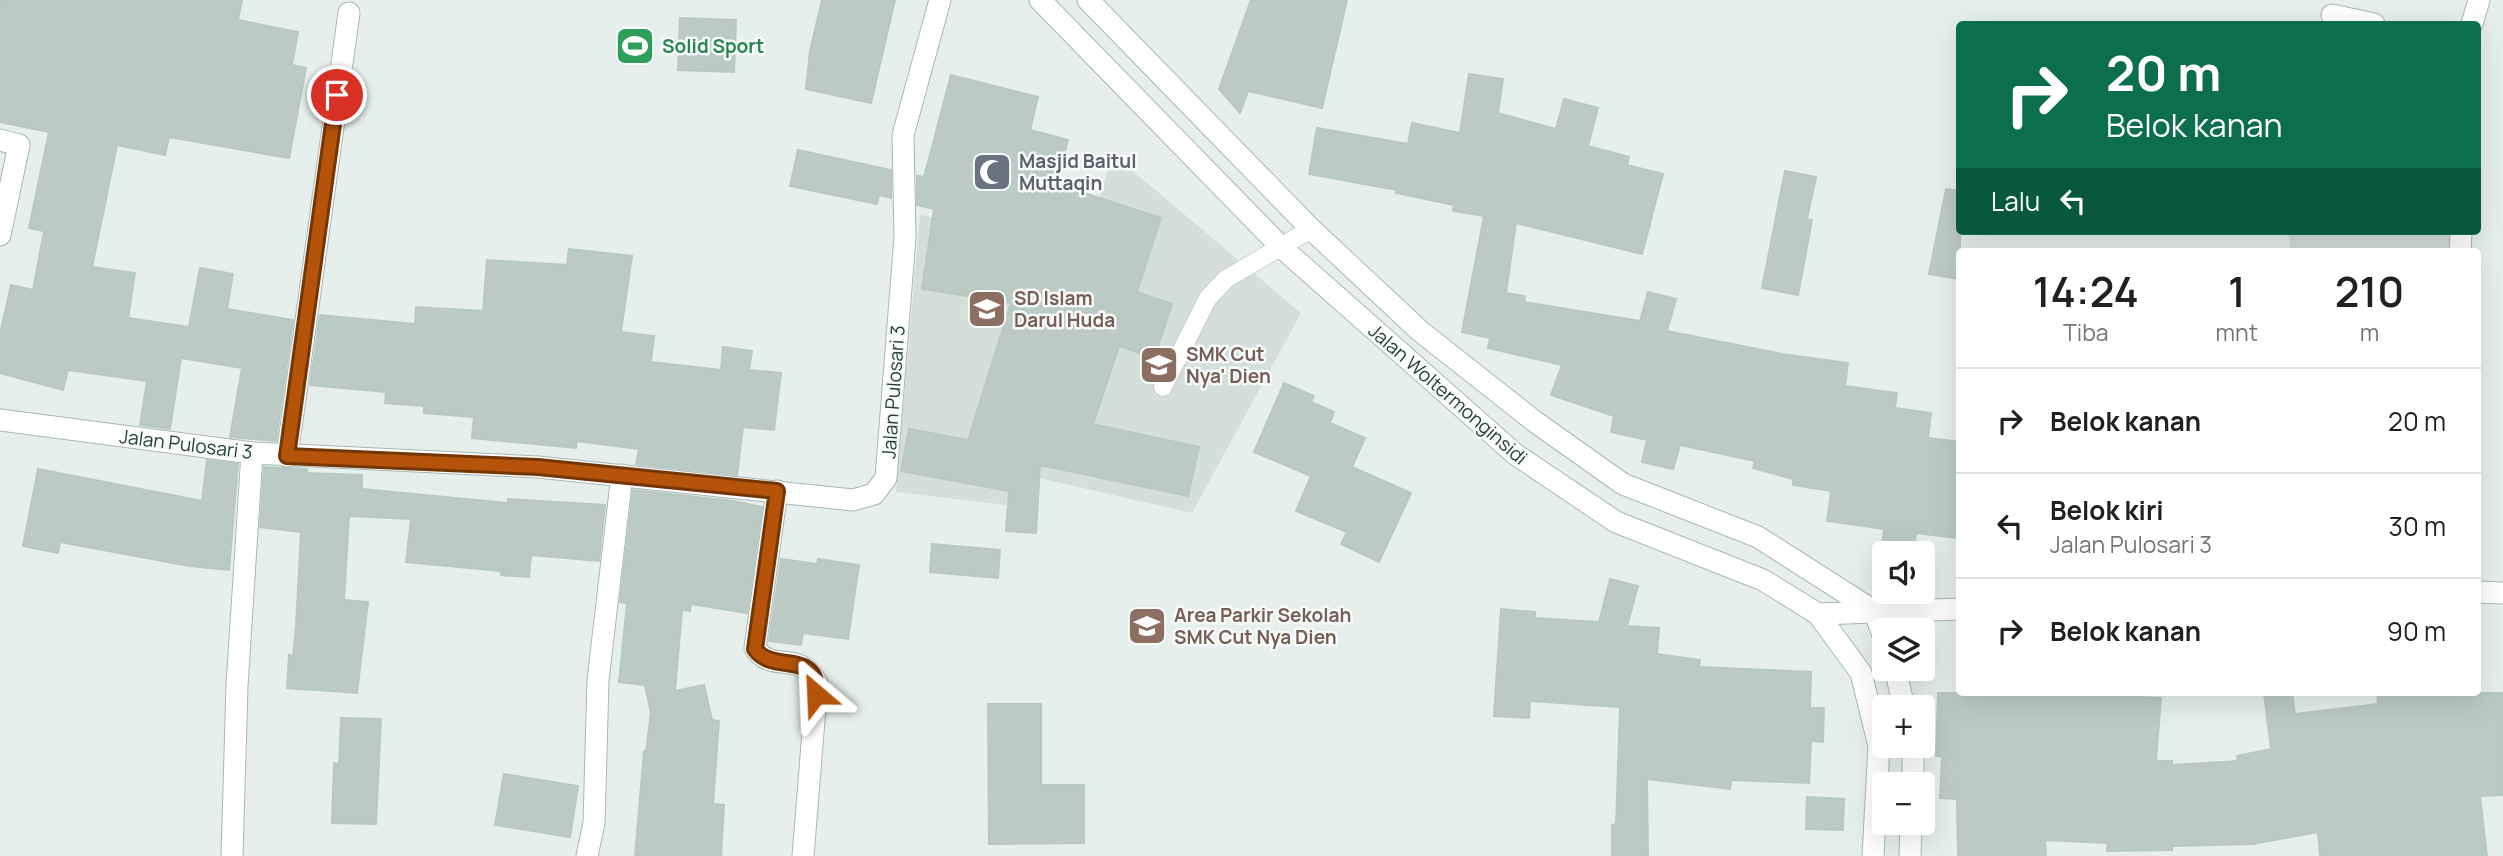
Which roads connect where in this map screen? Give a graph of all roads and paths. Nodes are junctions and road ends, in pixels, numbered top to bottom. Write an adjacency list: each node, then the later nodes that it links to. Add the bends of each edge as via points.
1 (940, 0): 18 (street, Jalan Pulosari 3, via 902,135 905,237 886,478 874,494 853,500)
2 (1040, 0): 12 (street, Jalan Woltermonginsidi)
3 (1088, 0): 10 (street, Jalan Woltermonginsidi)
4 (2479, 0): 8 (street)
5 (349, 13): 16 (street)
6 (2332, 15): 7 (street)
7 (2360, 21)
8 (2473, 21)
9 (0, 140): 11 (street, via 19,145)
10 (1311, 229): 12 (lane); 22 (street, Jalan Woltermonginsidi, via 1420,331 1623,484 1758,537)
11 (0, 234)
12 (1281, 247): 13 (lane, via 1226,279 1208,299); 23 (street, Jalan Woltermonginsidi, via 1515,454 1616,522 1763,580)
13 (1163, 387)
14 (0, 420): 15 (street, Jalan Pulosari 3)
15 (252, 453): 16 (street, Jalan Pulosari 3); 26 (street)
16 (287, 456): 17 (street, Jalan Pulosari 3)
17 (622, 475): 18 (street, Jalan Pulosari 3); 27 (street, via 598,680 594,823)
18 (777, 491): 28 (street, via 755,649 766,660 801,664 817,683)
19 (2481, 592): 20 (street)
20 (2503, 593)
21 (1956, 608): 22 (street)
22 (1874, 611): 23 (street); 24 (street)
23 (1818, 614): 29 (street, Jalan Woltermonginsidi, via 1861,673 1880,746)
24 (1877, 618)
25 (1911, 835): 30 (street)
26 (232, 856)
27 (587, 856)
28 (803, 856)
29 (1873, 856)
30 (1910, 856)

